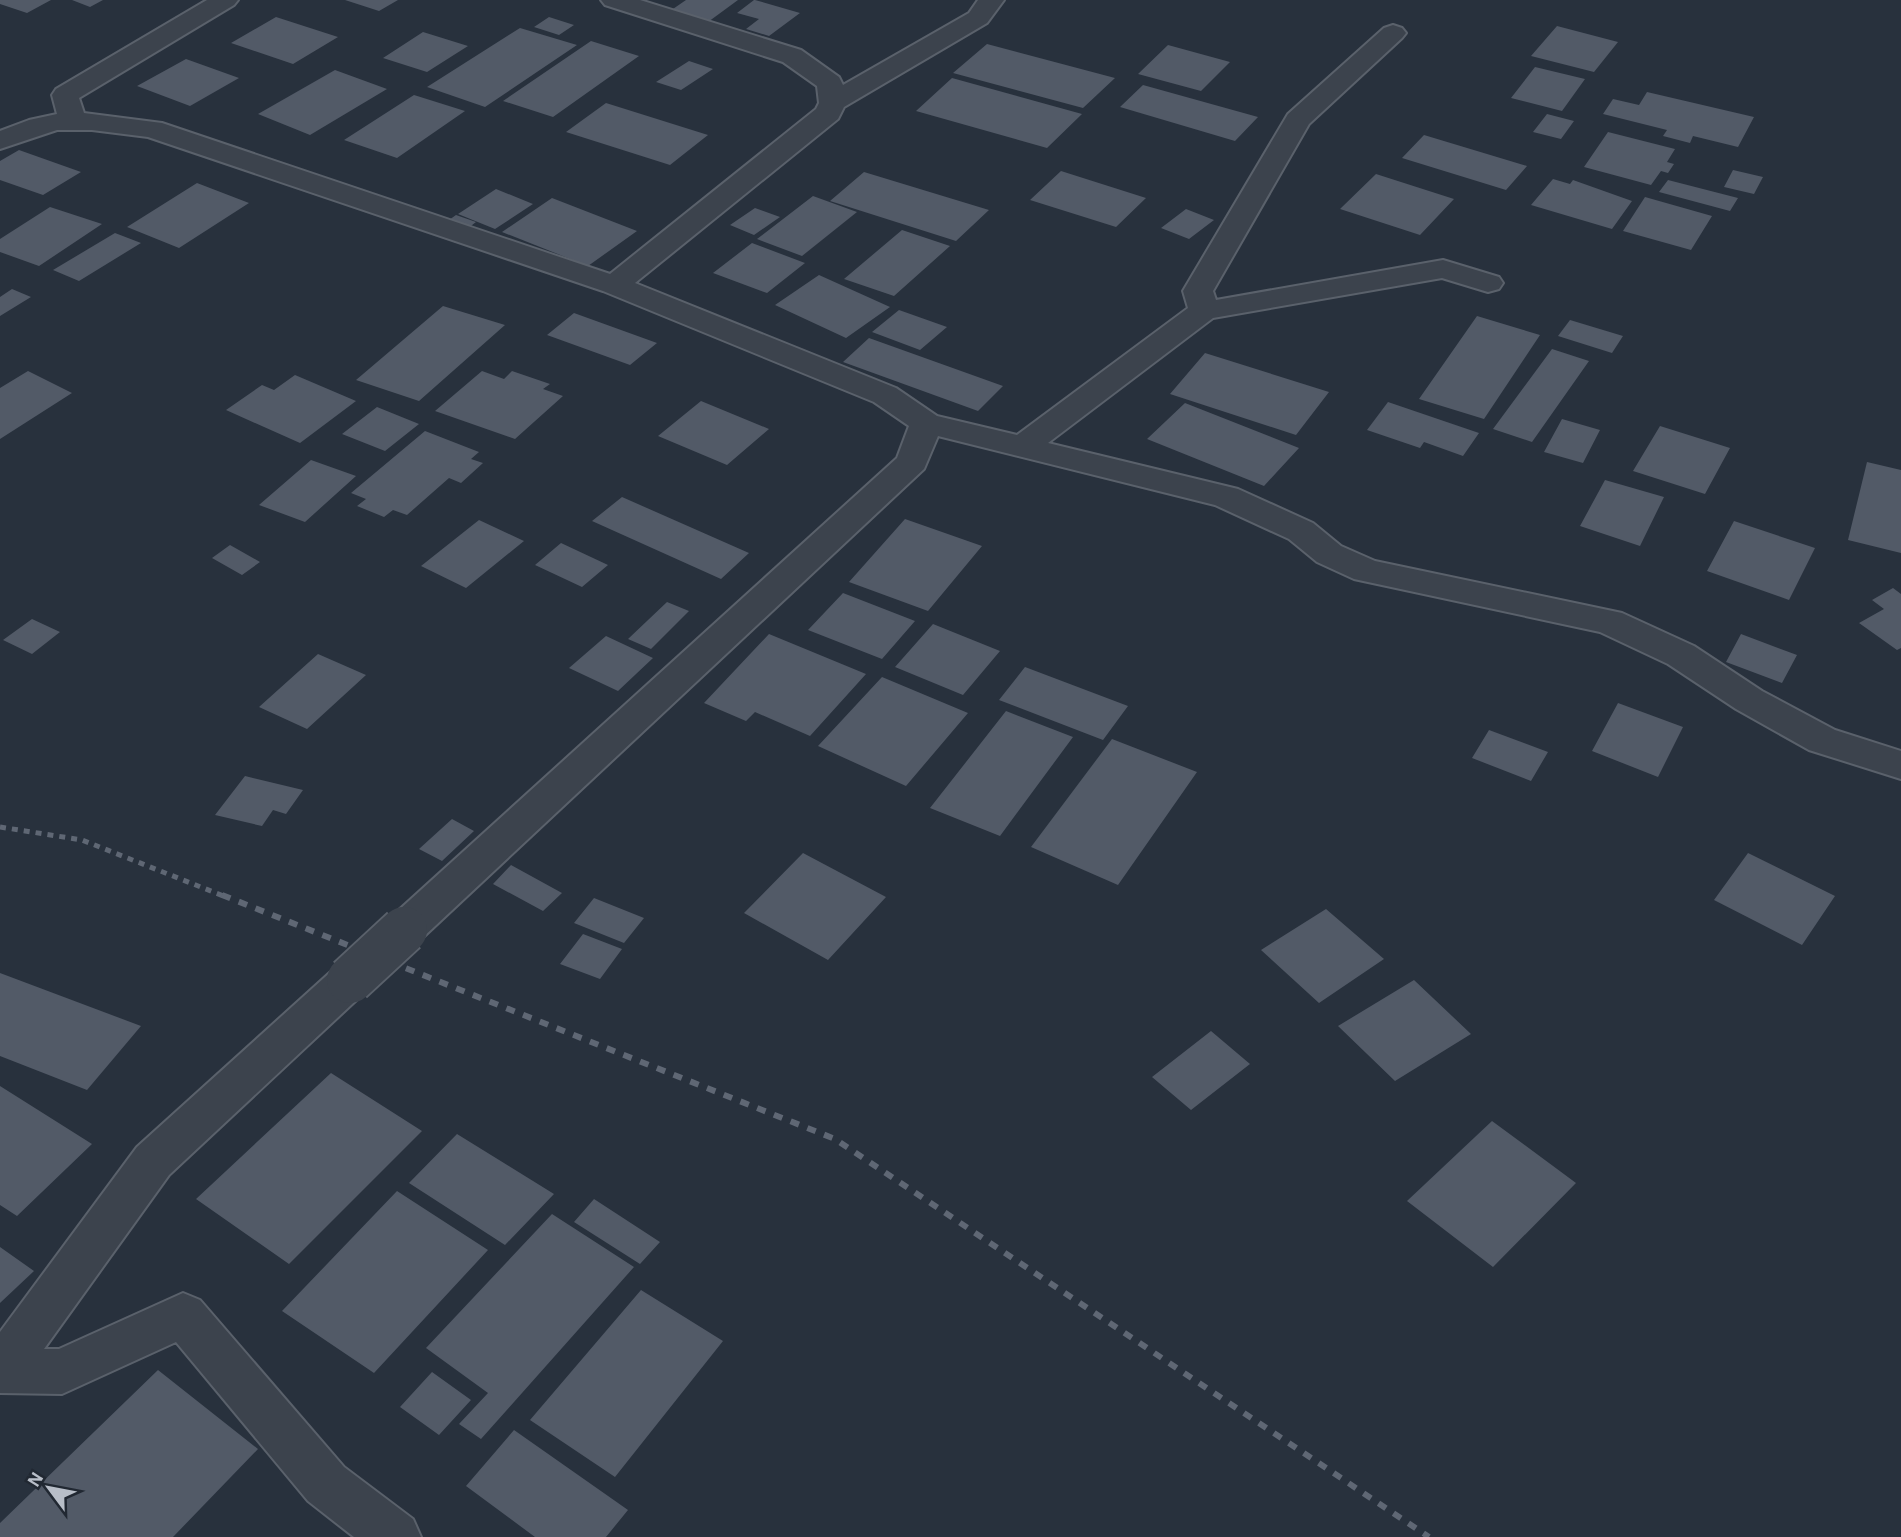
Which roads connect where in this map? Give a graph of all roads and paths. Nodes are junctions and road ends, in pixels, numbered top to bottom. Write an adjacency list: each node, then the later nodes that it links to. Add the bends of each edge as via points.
1 (226, 0): 6 (street, via 65,95)
2 (614, 0): 5 (street, via 792,56 830,83)
3 (991, 0): 5 (street, via 978,18)
4 (1393, 33): 10 (street, via 1298,120 1198,291)
5 (832, 103): 9 (street, via 828,113 785,150)
6 (72, 118): 7 (street, via 26,127); 9 (street, via 152,129)
7 (0, 141)
8 (1488, 282): 10 (street, via 1443,270)
9 (614, 285): 11 (street, via 885,395)
10 (1204, 311): 12 (street)
11 (926, 424): 12 (street); 14 (street, bridge, via 912,462 153,1161)
12 (1022, 447): 13 (street, via 1226,497 1301,531 1329,554 1366,571 1609,621 1681,655 1822,740)
13 (1901, 765)
14 (0, 1370): 15 (street, via 62,1371 183,1315 326,1484)
15 (396, 1537)

